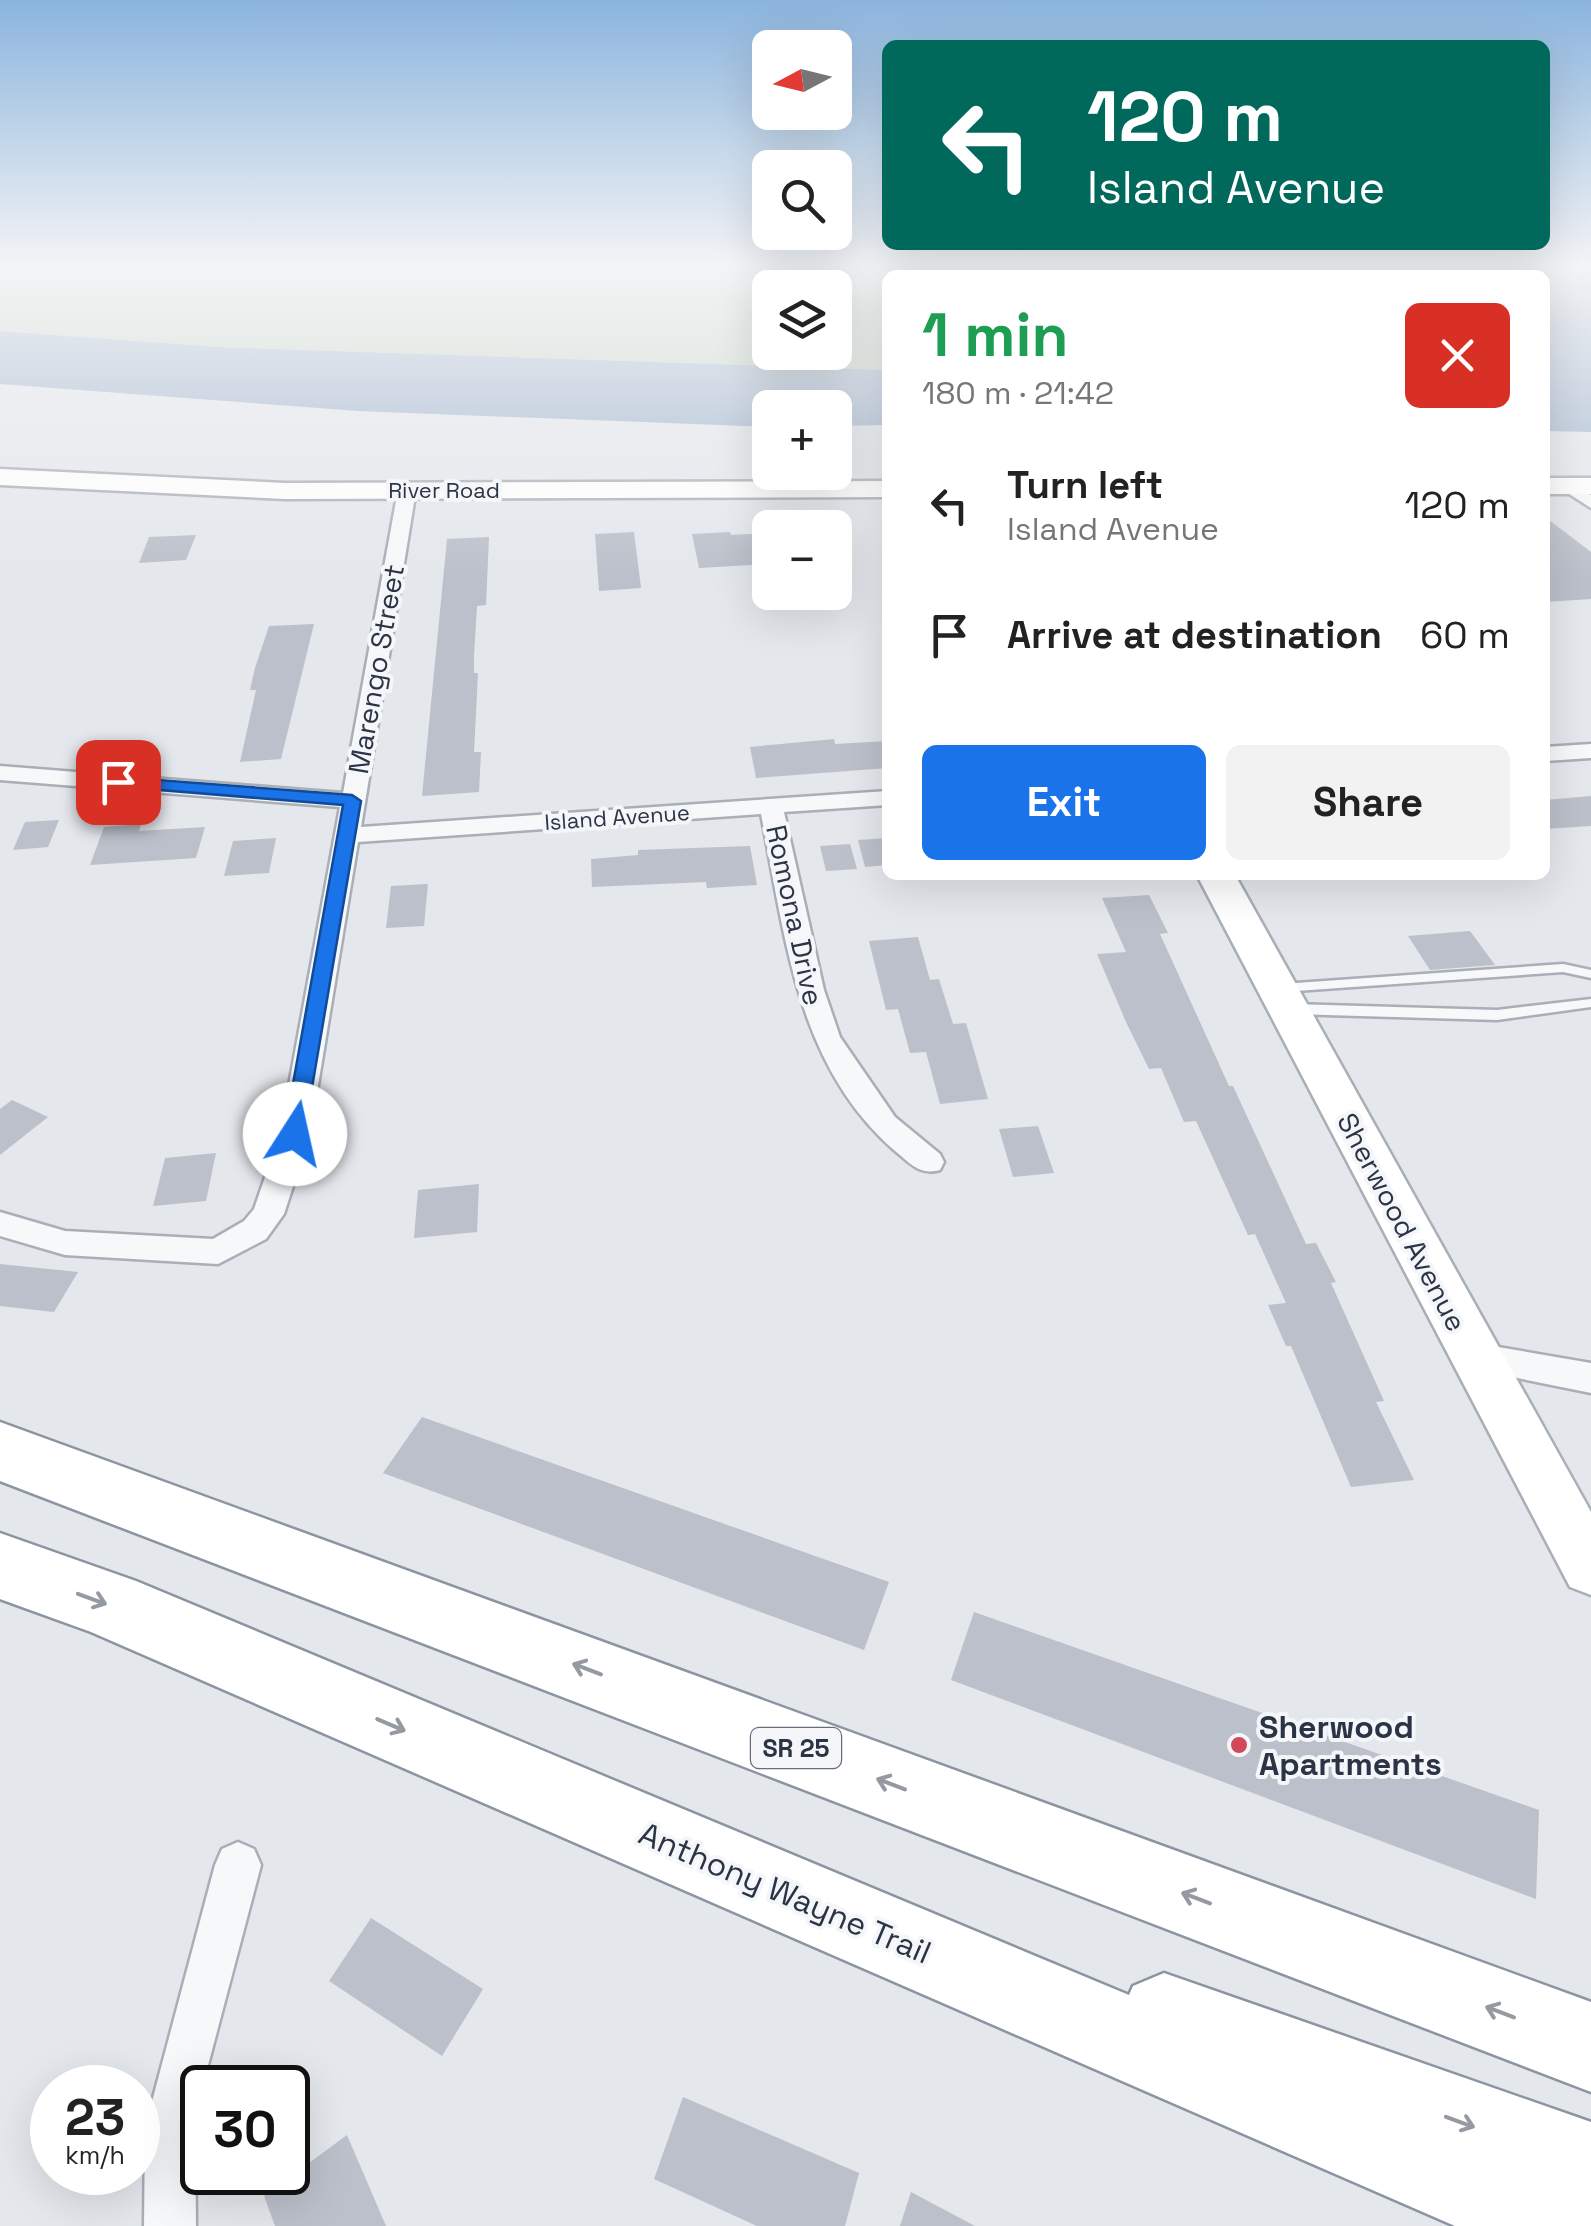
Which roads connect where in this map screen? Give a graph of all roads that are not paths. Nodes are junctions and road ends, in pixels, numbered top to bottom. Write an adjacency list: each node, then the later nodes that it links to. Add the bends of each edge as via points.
1 (0, 477): 4 (street, River Road)
2 (1568, 486): 5 (street)
3 (882, 488): 4 (street, River Road)
4 (407, 490): 10 (street, Marengo Street)
5 (1591, 504)
6 (1591, 751): 7 (street)
7 (1550, 754)
8 (0, 774): 10 (street)
9 (882, 798): 11 (street, Island Avenue)
10 (352, 801): 12 (street, Marengo Street)
11 (771, 806): 12 (street, Island Avenue); 17 (street, Romona Drive, via 826,1038 884,1124)
12 (347, 835): 18 (street, Marengo Street, via 295,1134 268,1214 255,1230 218,1252 65,1243)
13 (1219, 880): 15 (street, Sherwood Avenue)
14 (1591, 974): 15 (lane, via 1563,968)
15 (1282, 998): 16 (lane, via 1497,1015); 19 (street, Sherwood Avenue)
16 (1591, 1003)
17 (929, 1162)
18 (0, 1224)
19 (1475, 1357): 20 (street); 23 (street, Sherwood Avenue)
20 (1591, 1378)
21 (0, 1451): 26 (highway, SR 25, one-way to 21)
22 (0, 1566): 24 (highway, Anthony Wayne Trail, one-way to 24, via 110,1605)
23 (1591, 1568)
24 (642, 1832): 27 (highway, one-way to 27); 29 (highway, Anthony Wayne Trail)
25 (238, 1865): 28 (street, via 170,2128)
26 (1591, 2047)
27 (1591, 2169)
28 (170, 2226)
29 (1567, 2226)

